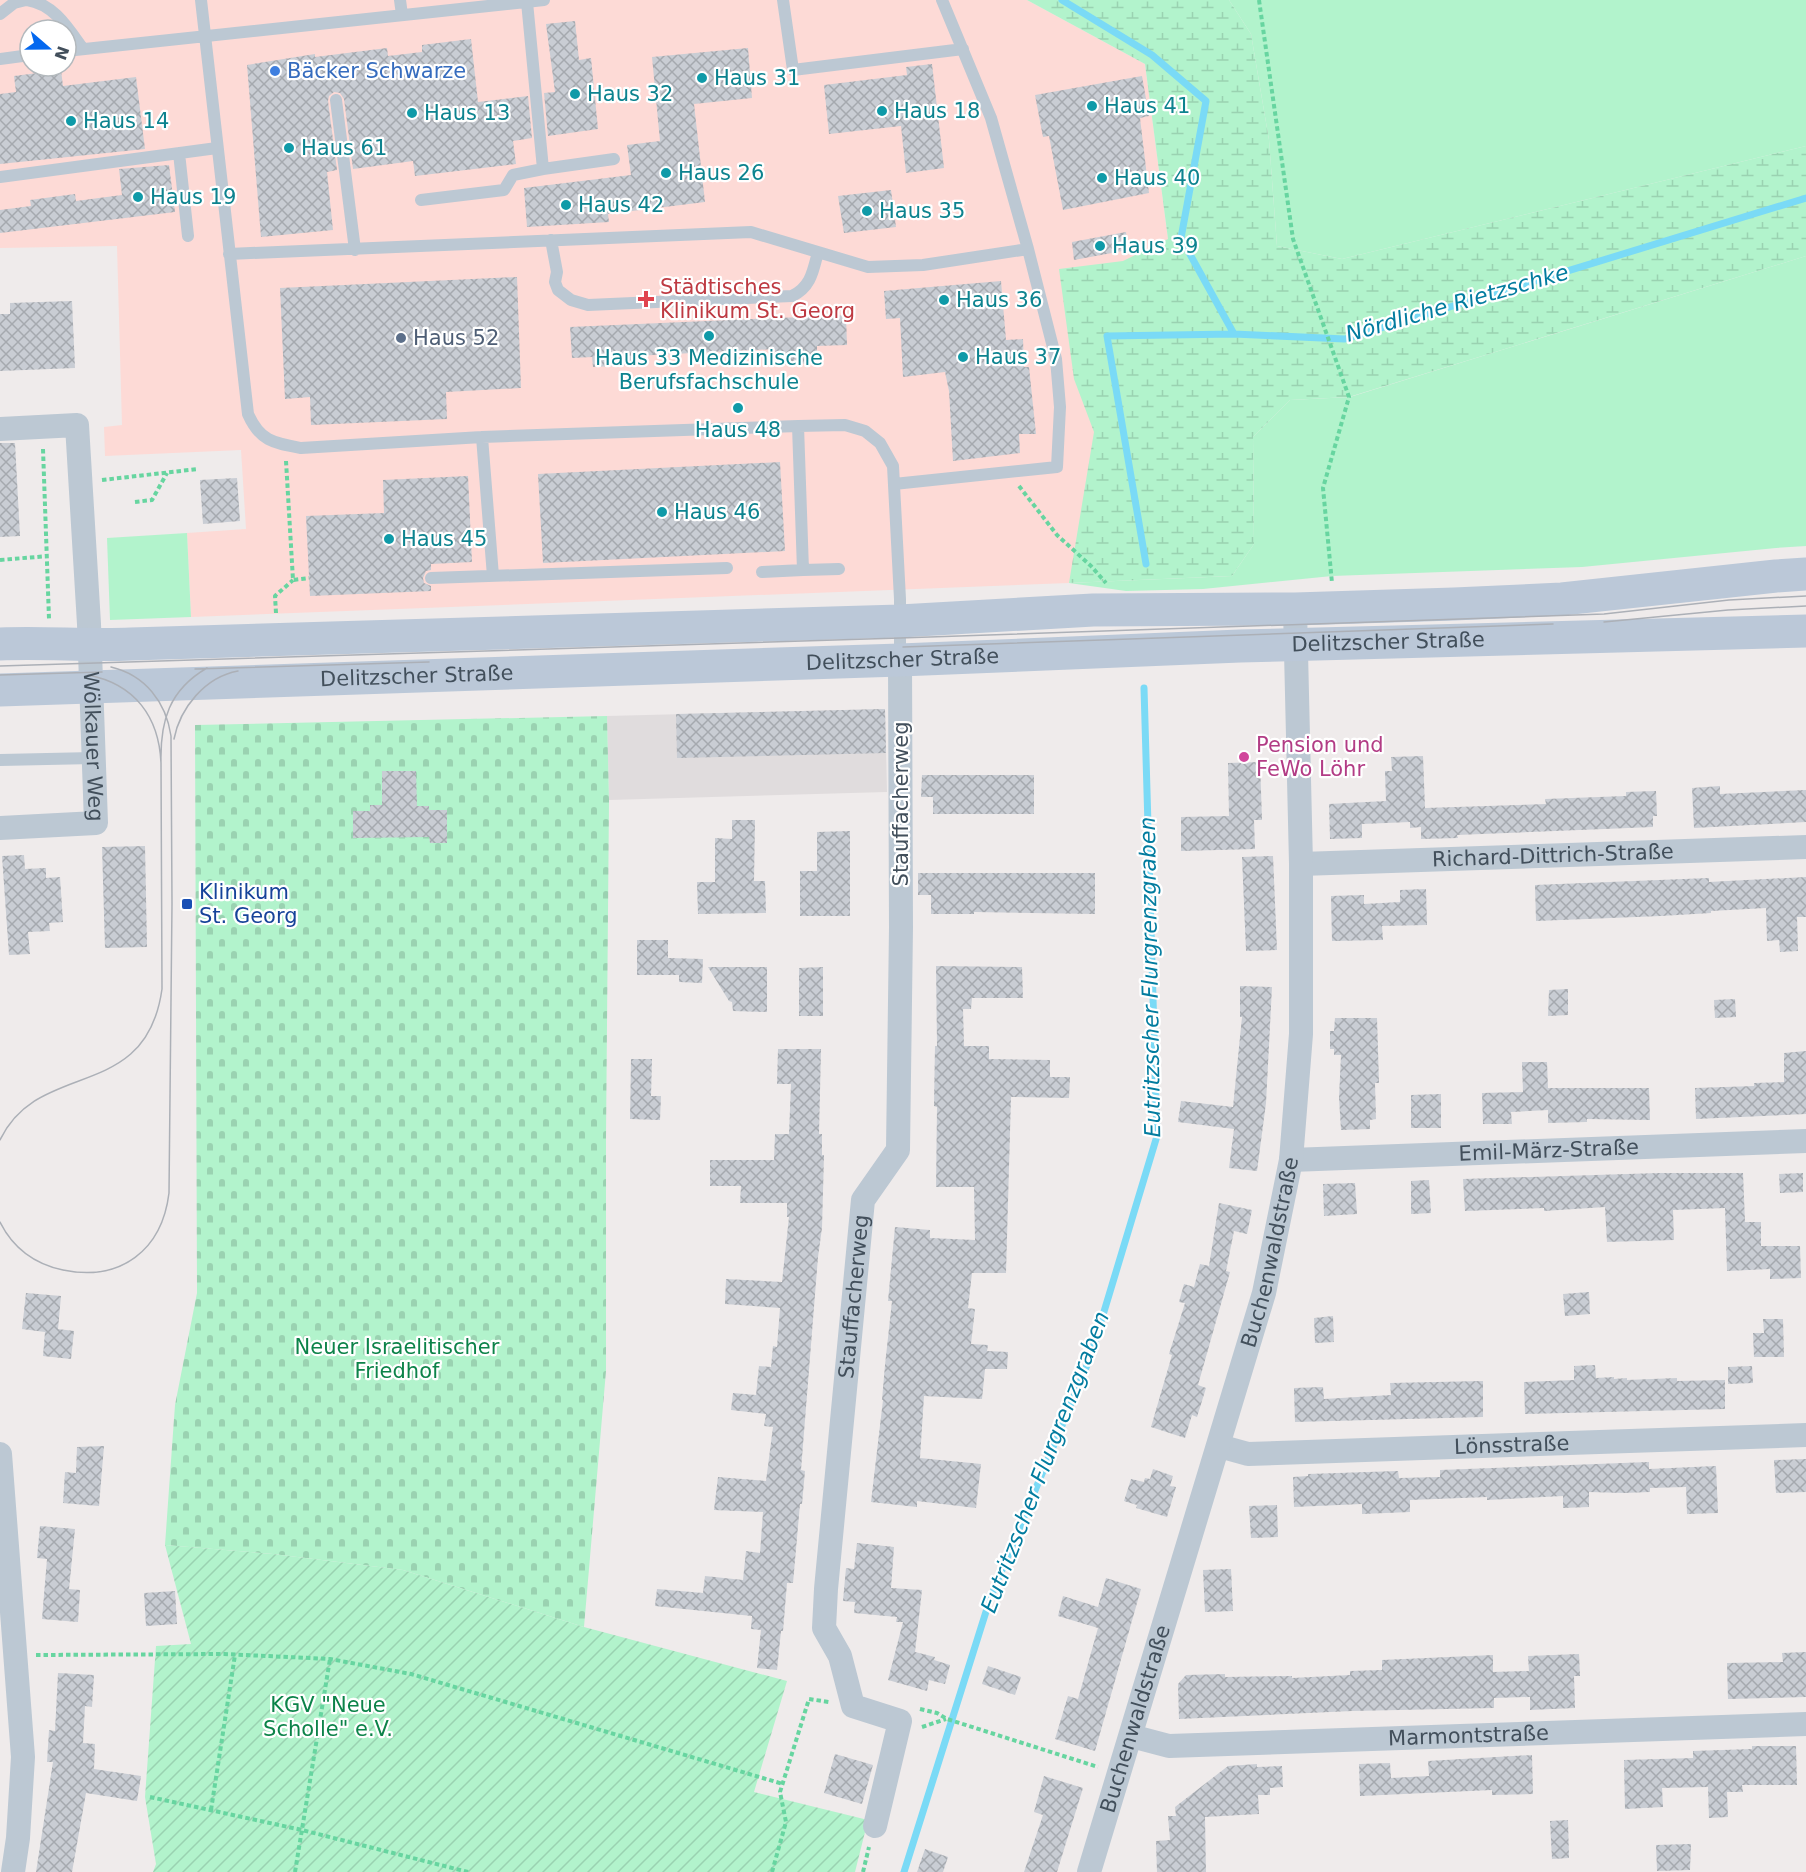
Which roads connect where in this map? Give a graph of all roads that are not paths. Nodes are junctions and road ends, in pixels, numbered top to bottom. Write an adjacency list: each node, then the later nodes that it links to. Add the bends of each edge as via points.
1 (26, 0): 8 (lane, via 14,3); 11 (lane, via 49,8)
2 (201, 0): 10 (lane)
3 (400, 0): 9 (lane)
4 (544, 0): 7 (lane)
5 (783, 0): 12 (lane, via 793,70)
6 (942, 0): 12 (lane)
7 (527, 2): 9 (lane); 20 (lane)
8 (0, 14)
9 (402, 15): 10 (lane)
10 (205, 36): 11 (lane); 17 (lane)
11 (83, 49): 13 (lane)
12 (963, 49): 25 (lane, via 991,118)
13 (78, 50)
14 (18, 57): 15 (lane)
15 (0, 59)
16 (336, 100): 26 (lane)
17 (217, 148): 18 (lane); 28 (lane)
18 (179, 153): 21 (lane); 23 (lane)
19 (614, 159): 20 (lane)
20 (543, 169): 22 (lane, via 513,175 504,190)
21 (0, 177)
22 (421, 200)
23 (188, 236)
24 (551, 240): 26 (lane); 27 (lane, via 751,232); 27 (lane, via 558,290 571,300 588,305 792,296 804,291)
25 (1028, 249): 27 (lane, via 923,265 868,267); 32 (lane, via 1056,359 1060,406 1057,467)
26 (355, 250): 28 (lane)
27 (818, 252)
28 (230, 254): 31 (lane, via 248,414 265,437 301,448)
29 (798, 426): 31 (lane); 32 (lane, via 845,425 864,431 880,443 893,466); 35 (lane)
30 (0, 429): 44 (street, via 76,425)
31 (482, 437): 38 (lane)
32 (894, 484): 41 (lane)
33 (727, 568): 38 (lane)
34 (839, 569): 35 (lane)
35 (803, 570): 36 (lane)
36 (762, 572)
37 (1806, 574): 40 (main road, Delitzscher Straße, via 1562,599)
38 (493, 576): 39 (lane)
39 (431, 578)
40 (1295, 609): 41 (main road, Delitzscher Straße, via 1093,610); 45 (street, Buchenwaldstraße)
41 (900, 621): 44 (main road, Delitzscher Straße); 46 (lane)
42 (1806, 631): 45 (main road, Delitzscher Straße)
43 (0, 644): 44 (main road, Delitzscher Straße)
44 (90, 645): 47 (street, Wölkauer Weg)
45 (1296, 645): 46 (main road, Delitzscher Straße); 53 (street, Buchenwaldstraße)
46 (900, 660): 47 (main road, Delitzscher Straße); 62 (street, Stauffacherweg, via 898,1150 863,1200 824,1628 840,1656 852,1706 898,1718 901,1724)
47 (91, 686): 48 (main road, Delitzscher Straße); 49 (street, Wölkauer Weg)
48 (0, 690)
49 (94, 758): 50 (lane); 51 (street, Wölkauer Weg, via 96,823)
50 (0, 760)
51 (0, 828)
52 (1806, 847): 53 (street, Richard-Dittrich-Straße)
53 (1301, 864): 55 (street, Buchenwaldstraße, via 1301,1034)
54 (1806, 1141): 55 (street, Emil-März-Straße)
55 (1291, 1160): 57 (street, Buchenwaldstraße, via 1264,1293)
56 (1806, 1435): 57 (street, Lönsstraße, via 1248,1454)
57 (1219, 1446): 61 (street, Buchenwaldstraße)
58 (0, 1454): 59 (street, via 15,1656)
59 (10, 1720): 63 (street, via 23,1757)
60 (1806, 1724): 61 (street, Marmontstraße, via 1169,1746)
61 (1131, 1737): 64 (street, Buchenwaldstraße)
62 (874, 1826)
63 (13, 1872)
64 (1089, 1872)

